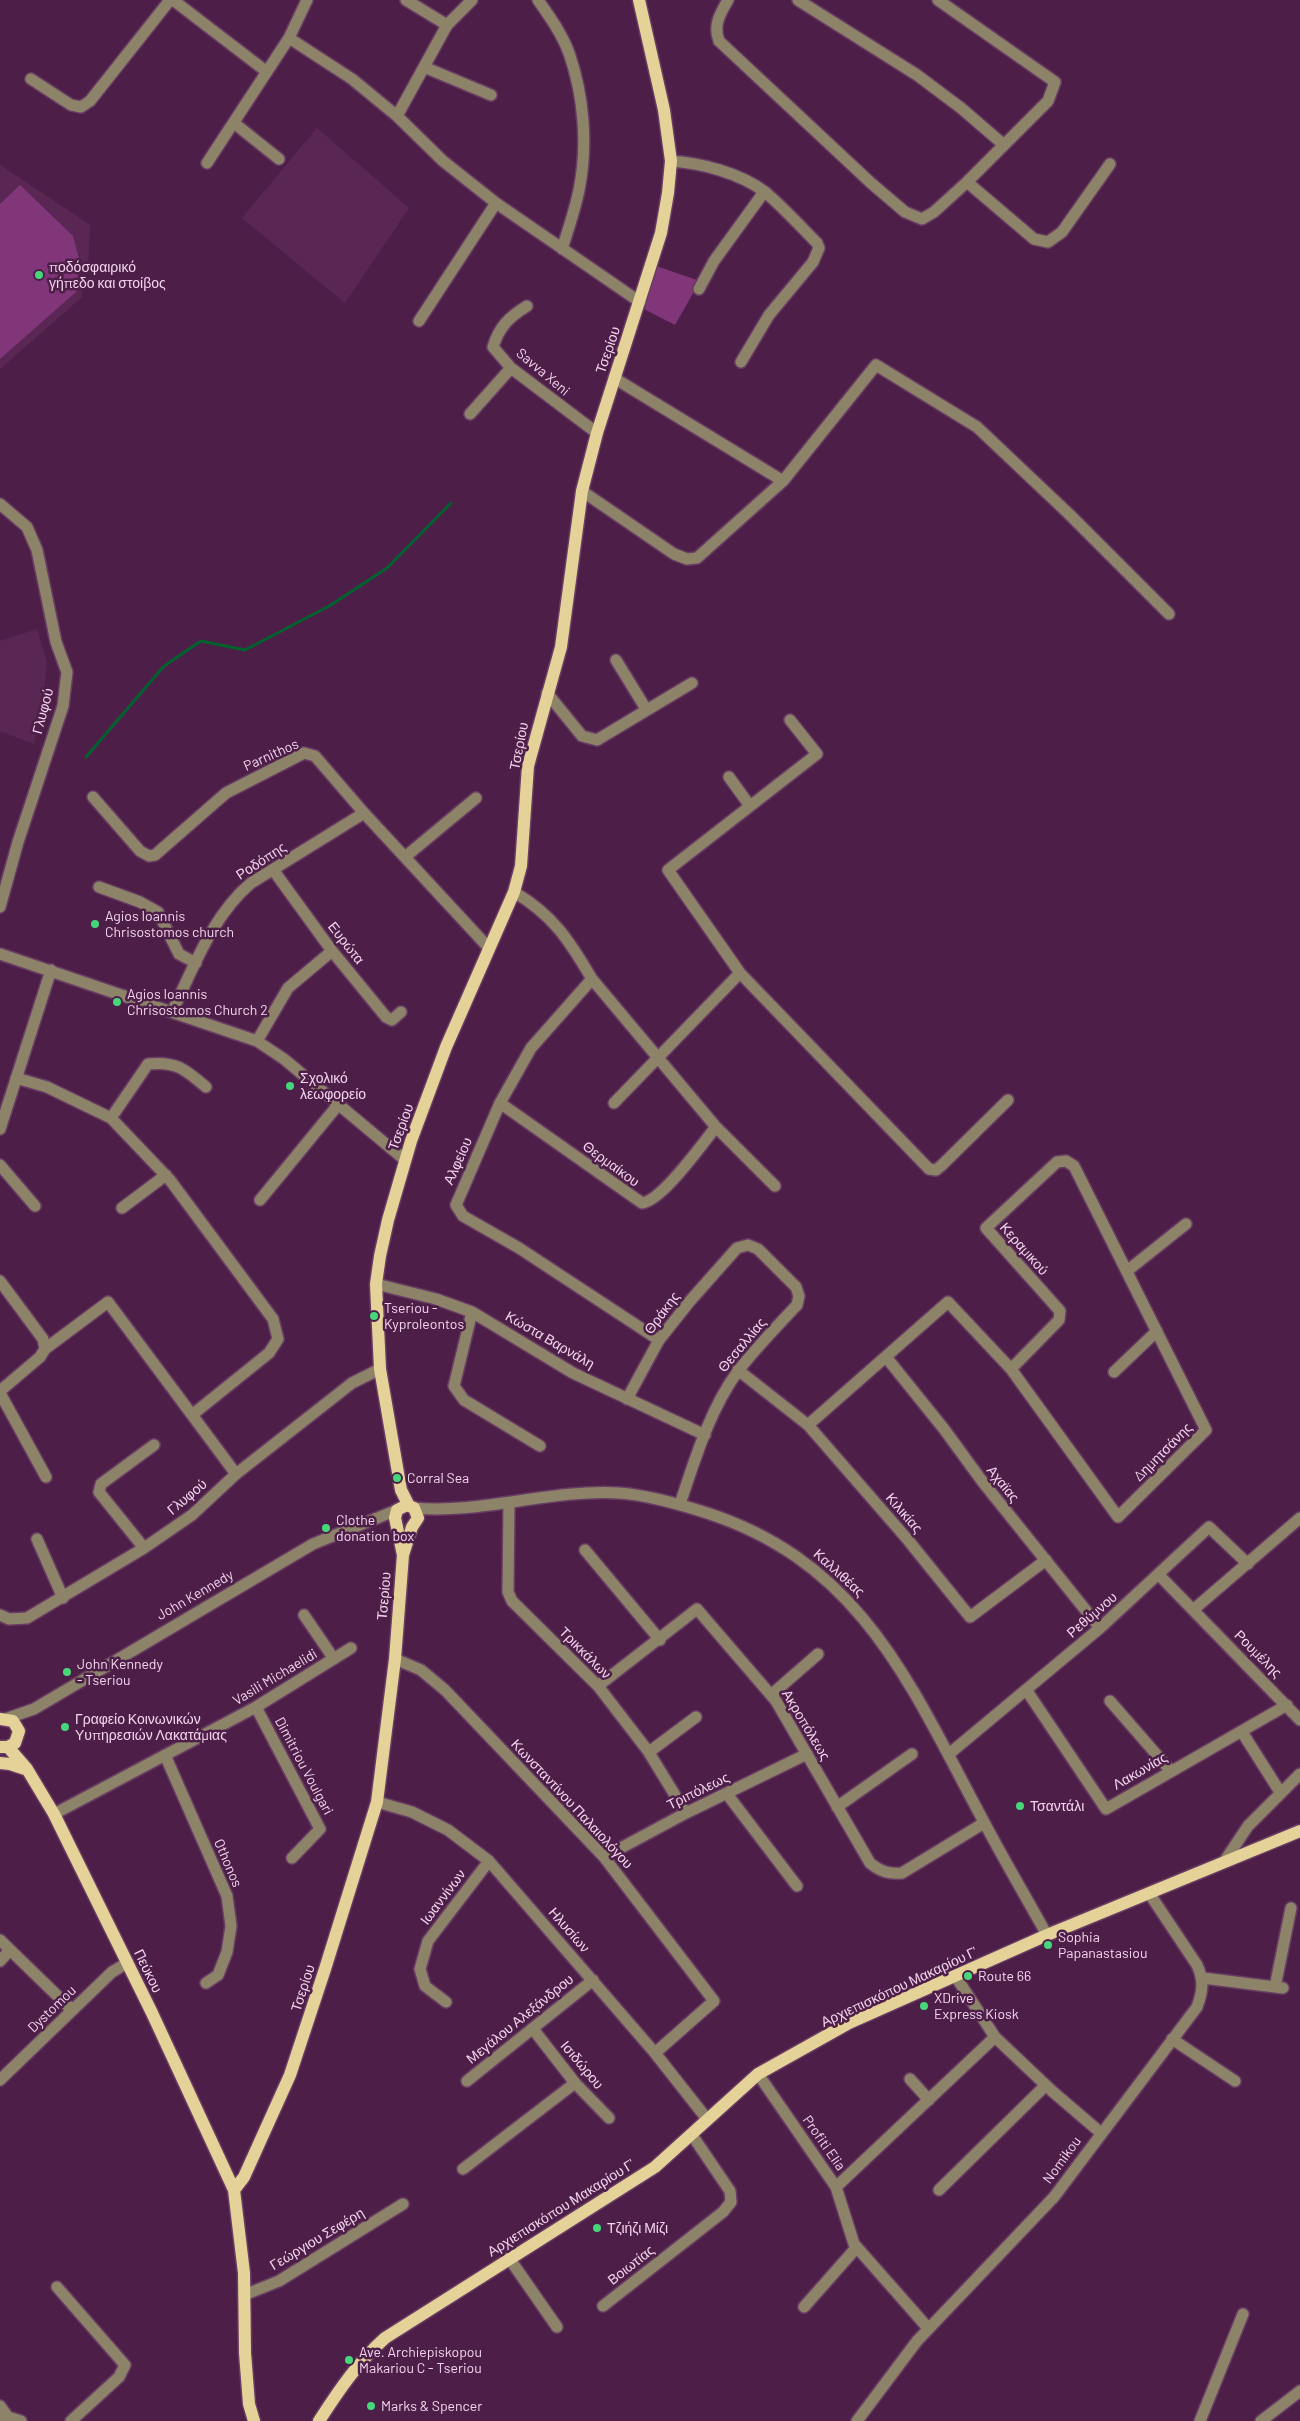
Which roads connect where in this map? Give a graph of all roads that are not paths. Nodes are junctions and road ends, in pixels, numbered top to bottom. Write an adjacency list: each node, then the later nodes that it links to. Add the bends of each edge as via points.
1 (172, 0): 13 (street); 14 (street, via 90,101 81,107 71,105)
2 (307, 0): 11 (street)
3 (406, 0): 10 (street)
4 (472, 0): 10 (street)
5 (538, 0): 26 (street, via 557,28 569,54 581,104 584,145 579,190)
6 (639, 0): 20 (main road, Τσερίου, via 664,110)
7 (728, 0): 23 (street, via 715,31 719,41 905,212 916,218 928,216)
8 (798, 0): 18 (street, via 918,75)
9 (938, 0): 18 (street, via 1055,82 1048,101)
10 (448, 25): 12 (street)
11 (289, 38): 13 (street); 16 (street, via 352,79)
12 (424, 67): 15 (street); 16 (street)
13 (267, 72): 17 (street)
14 (31, 79)
15 (491, 96)
16 (397, 116): 25 (street, via 443,161)
17 (234, 123): 19 (street); 21 (street)
18 (1004, 145): 23 (street)
19 (279, 159)
20 (671, 161): 24 (street, via 693,162 746,181); 28 (main road, Τσερίου, via 661,233)
21 (207, 163)
22 (1110, 164): 23 (street, via 1062,232 1048,242 1034,239)
23 (967, 182)
24 (764, 192): 27 (street, via 714,261); 31 (street, via 817,243 818,248 813,262 769,314)
25 (496, 203): 26 (street); 30 (street)
26 (562, 249): 28 (street)
27 (699, 289)
28 (640, 302): 33 (main road, Τσερίου)
29 (527, 306): 32 (street, Savva Xeni, via 505,321 493,347)
30 (419, 321)
31 (741, 362)
32 (511, 368): 34 (street); 35 (street, Savva Xeni)
33 (614, 378): 35 (main road, Τσερίου); 36 (street)
34 (470, 414)
35 (597, 433): 37 (main road, Τσερίου)
36 (783, 481): 37 (street, via 697,558 687,559 674,554); 39 (street, via 876,365 978,427)
37 (582, 491): 42 (main road, Τσερίου, via 561,647)
38 (0, 504): 52 (street, Γλυφού, via 27,527 37,550 56,642 67,672 63,706)
39 (1169, 614)
40 (616, 660): 43 (street)
41 (692, 682): 43 (street)
42 (547, 693): 43 (street, via 582,736 589,740 597,740); 54 (main road, Τσερίου, via 528,766 521,866)
43 (646, 709)
44 (790, 720): 48 (street, via 817,754)
45 (729, 777): 48 (street)
46 (93, 797): 49 (street, Parnithos, via 140,851 148,856 155,855 226,793 309,753)
47 (476, 798): 50 (street)
48 (750, 806): 61 (street, via 668,870)
49 (364, 813): 50 (street, Parnithos); 51 (street, Ροδόπης)
50 (405, 857): 56 (street, Parnithos)
51 (274, 871): 57 (street, Ευρώτα); 59 (street, Ροδόπης, via 251,884 223,911)
52 (4, 875): 55 (street, Γλυφού)
53 (99, 887): 59 (street, via 158,912 179,954)
54 (514, 892): 56 (main road, Τσερίου); 62 (street, via 549,917)
55 (0, 907)
56 (488, 947): 76 (main road, Τσερίου, via 446,1047)
57 (332, 951): 64 (street, Ευρώτα, via 386,1017 392,1020); 65 (street, via 288,988)
58 (0, 954): 60 (street)
59 (196, 963): 63 (street, Ροδόπης)
60 (51, 970): 63 (street); 67 (street)
61 (740, 973): 66 (street); 69 (street, via 929,1169 936,1170 941,1166)
62 (592, 979): 66 (street); 70 (street, Αλφείου, via 531,1048)
63 (172, 1012): 65 (street)
64 (401, 1012)
65 (257, 1041): 72 (street)
66 (657, 1057): 71 (street); 74 (street)
67 (16, 1078): 73 (street, via 48,1087); 75 (street)
68 (206, 1087): 73 (street, via 174,1064 148,1064)
69 (1008, 1100)
70 (500, 1103): 74 (street, Θερμαίκου, via 642,1203 652,1199 680,1173); 92 (street, Αλφείου, via 459,1196 456,1205 459,1212)
71 (614, 1103)
72 (338, 1105): 76 (street); 81 (street)
73 (111, 1118): 79 (street)
74 (716, 1127): 80 (street)
75 (0, 1129)
76 (405, 1160): 88 (main road, Τσερίου, via 388,1220)
77 (1066, 1161): 86 (street, Δημητσάνης, via 1074,1166); 96 (street, Κεραμικού, via 1057,1162 986,1228 1060,1311 1060,1320)
78 (0, 1165): 82 (street)
79 (166, 1175): 83 (street); 101 (street, via 273,1319 278,1339 269,1353)
80 (775, 1186)
81 (260, 1200)
82 (35, 1206)
83 (122, 1208)
84 (1186, 1224): 86 (street)
85 (733, 1253): 92 (street, Θράκης); 97 (street, Θεσαλλίας, via 742,1246 758,1249 796,1287 800,1296 797,1305)
86 (1127, 1271): 91 (street, Δημητσάνης)
87 (0, 1281): 89 (street)
88 (376, 1284): 90 (street, Κώστα Βαρνάλη); 95 (main road, Τσερίου)
89 (4, 1295): 93 (street, via 44,1339)
90 (472, 1312): 100 (street, Κώστα Βαρνάλη, via 573,1373); 105 (street, via 454,1386 464,1400)
91 (1157, 1332): 96 (street, Δημητσάνης, via 1206,1430 1118,1517); 98 (street)
92 (659, 1340): 100 (street, Θράκης)
93 (45, 1349): 99 (street); 101 (street, via 108,1302)
94 (886, 1356): 96 (street, via 948,1302); 102 (street); 116 (street, Αχαϊας)
95 (380, 1369): 106 (street, Γλυφού, via 352,1383); 111 (main road, Τσερίου)
96 (1011, 1369)
97 (738, 1370): 102 (street, Κιλικίας); 103 (street, Θεσαλλίας)
98 (1114, 1372)
99 (0, 1392): 107 (street)
100 (627, 1399): 103 (street, Κώστα Βαρνάλη)
101 (192, 1415): 106 (street)
102 (808, 1425): 116 (street, Κιλικίας, via 970,1617)
103 (705, 1435): 109 (street, Θεσαλλίας)
104 (154, 1445): 114 (street, via 101,1484 99,1492)
105 (540, 1446)
106 (236, 1474): 114 (street, Γλυφού, via 192,1515)
107 (46, 1477)
108 (509, 1503): 109 (street, Καλλιθέας, via 574,1493 621,1494); 110 (street, Καλλιθέας); 129 (street, Τρικκάλων, via 508,1592 512,1601)
109 (680, 1504): 144 (street, Καλλιθέας, via 731,1521 784,1547 815,1569 860,1613 892,1653)
110 (438, 1510): 111 (street, John Kennedy)
111 (405, 1516): 127 (main road, Τσερίου); 135 (street, John Kennedy, via 349,1528 313,1544)
112 (1300, 1518): 117 (street)
113 (37, 1539): 119 (street)
114 (144, 1548): 119 (street, Γλυφού)
115 (585, 1550): 124 (street)
116 (1046, 1560): 123 (street, Αχαϊας)
117 (1248, 1564): 118 (street, Ρεθύμνου, via 1209,1527); 120 (street)
118 (1159, 1576): 120 (street, Ρουμέλης); 123 (street, Ρεθύμνου)
119 (63, 1598): 121 (street, Γλυφού, via 27,1618 9,1619)
120 (1193, 1610): 133 (street, Ρουμέλης)
121 (0, 1615)
122 (304, 1615): 128 (street)
123 (1100, 1628): 130 (street, Ρεθύμνου)
124 (660, 1640): 129 (street, Ακροπόλεως); 131 (street, Ακροπόλεως, via 697,1609)
125 (351, 1648): 128 (street, Vasili Michaelidi)
126 (818, 1654): 131 (street)
127 (394, 1658): 152 (main road, Τσερίου); 158 (street, Κωνσταντίνου Παλαιολόγου, via 422,1670 445,1690)
128 (334, 1659): 134 (street, Vasili Michaelidi)
129 (598, 1686): 141 (street, Τρικκάλων)
130 (1027, 1691): 144 (street, Ρεθύμνου); 148 (street, Λακωνίας, via 1106,1808)
131 (771, 1695): 142 (street, Ακροπόλεως)
132 (1110, 1701): 148 (street)
133 (1287, 1705): 138 (street, Ρουμέλης); 139 (street, Λακωνίας)
134 (256, 1707): 145 (street, Vasili Michaelidi); 159 (street, Dimitriou Voulgari, via 320,1829)
135 (34, 1709): 137 (street); 140 (street)
136 (696, 1717): 141 (street)
137 (2, 1718): 140 (main road, Πεύκου, via 15,1722)
138 (1300, 1720)
139 (1242, 1732): 148 (street, Λακωνίας); 150 (street)
140 (8, 1744): 147 (main road, Πεύκου)
141 (649, 1752): 154 (street, Τρικκάλων)
142 (806, 1754): 151 (street, Τριπόλεως); 153 (street, Ακροπόλεως)
143 (912, 1754): 153 (street)
144 (949, 1754): 156 (street, Καλλιθέας)
145 (165, 1755): 155 (street, Vasili Michaelidi); 173 (street, Othonos, via 227,1896 231,1926 227,1952 218,1975)
146 (0, 1763): 147 (main road)
147 (27, 1770): 155 (main road, Πεύκου)
148 (1170, 1770)
149 (1300, 1774): 150 (street)
150 (1280, 1792): 161 (street, via 1248,1826)
151 (727, 1794): 154 (street, Τριπόλεως); 162 (street)
152 (377, 1802): 160 (street, Ηλυσίων, via 412,1812 448,1830); 194 (main road, Τσερίου, via 290,2075 244,2177)
153 (838, 1807): 156 (street, Ακροπόλεως, via 870,1863 890,1874 902,1873)
154 (686, 1813): 158 (street, Τριπόλεως)
155 (54, 1814): 169 (main road, Πεύκου)
156 (984, 1823): 165 (street, Καλλιθέας)
157 (1300, 1831): 161 (main road, Αρχιεπισκόπου Μακαρίου Γ')
158 (604, 1857): 179 (street, Κωνσταντίνου Παλαιολόγου, via 714,2001)
159 (292, 1858)
160 (489, 1861): 172 (street, Ηλυσίων); 174 (street, Ιωαννίνων, via 428,1941 420,1969 425,1986)
161 (1224, 1862): 163 (main road, Αρχιεπισκόπου Μακαρίου Γ')
162 (797, 1886)
163 (1149, 1893): 165 (main road, Αρχιεπισκόπου Μακαρίου Γ'); 171 (street)
164 (1291, 1908): 171 (street, via 1279,1988)
165 (1047, 1935): 170 (main road, Αρχιεπισκόπου Μακαρίου Γ')
166 (0, 1940): 167 (street)
167 (10, 1950): 168 (street); 175 (street)
168 (0, 1961)
169 (127, 1963): 175 (street, Dystomou, via 112,1972); 194 (main road, Πεύκου)
170 (956, 1977): 177 (street); 180 (main road, Αρχιεπισκόπου Μακαρίου Γ', via 849,2023)
171 (1203, 1978): 178 (street, Nomikou, via 1198,2007)
172 (593, 1980): 176 (street, Μεγάλου Αλεξάνδρου); 179 (street, Ηλυσίων)
173 (206, 1983)
174 (446, 2002)
175 (72, 2010): 182 (street, Dystomou)
176 (533, 2029): 183 (street, Μεγάλου Αλεξάνδρου); 185 (street, Ισιδώρου)
177 (995, 2037): 186 (street); 187 (street)
178 (1172, 2040): 184 (street); 190 (street, Nomikou)
179 (655, 2053): 189 (street, Ηλυσίων)
180 (758, 2074): 189 (main road, Αρχιεπισκόπου Μακαρίου Γ'); 193 (street, Profiti Elia)
181 (910, 2079): 187 (street)
182 (0, 2080)
183 (467, 2081)
184 (1235, 2081)
185 (575, 2083): 188 (street, Ισιδώρου); 192 (street)
186 (1046, 2085): 190 (street); 195 (street)
187 (929, 2100): 193 (street)
188 (609, 2118)
189 (707, 2119): 191 (main road, Αρχιεπισκόπου Μακαρίου Γ')
190 (1100, 2133): 205 (street, Nomikou, via 1054,2197)
191 (692, 2135): 198 (main road, Αρχιεπισκόπου Μακαρίου Γ', via 655,2167); 201 (street, Βοιωτίας, via 730,2192 731,2202 723,2212)
192 (463, 2169)
193 (836, 2187): 197 (street, Profiti Elia, via 846,2224)
194 (234, 2190): 200 (main road)
195 (939, 2190)
196 (403, 2204): 200 (street, Γεώργιου Σεφέρη, via 279,2281)
197 (857, 2248): 202 (street); 205 (street, Profiti Elia)
198 (509, 2258): 204 (street); 212 (main road, Αρχιεπισκόπου Μακαρίου Γ', via 385,2338 350,2374)
199 (57, 2287): 210 (street, via 124,2365 119,2377)
200 (244, 2295): 211 (main road, via 249,2404)
201 (603, 2306)
202 (804, 2307)
203 (1242, 2314): 214 (street)
204 (557, 2327)
205 (928, 2328): 213 (street, Nomikou)
206 (1300, 2391): 215 (street)
207 (0, 2406): 208 (street)
208 (4, 2418): 209 (street)
209 (21, 2421)
210 (71, 2421)
211 (254, 2421)
212 (319, 2421)
213 (857, 2421)
214 (1200, 2421)
215 (1261, 2421)

